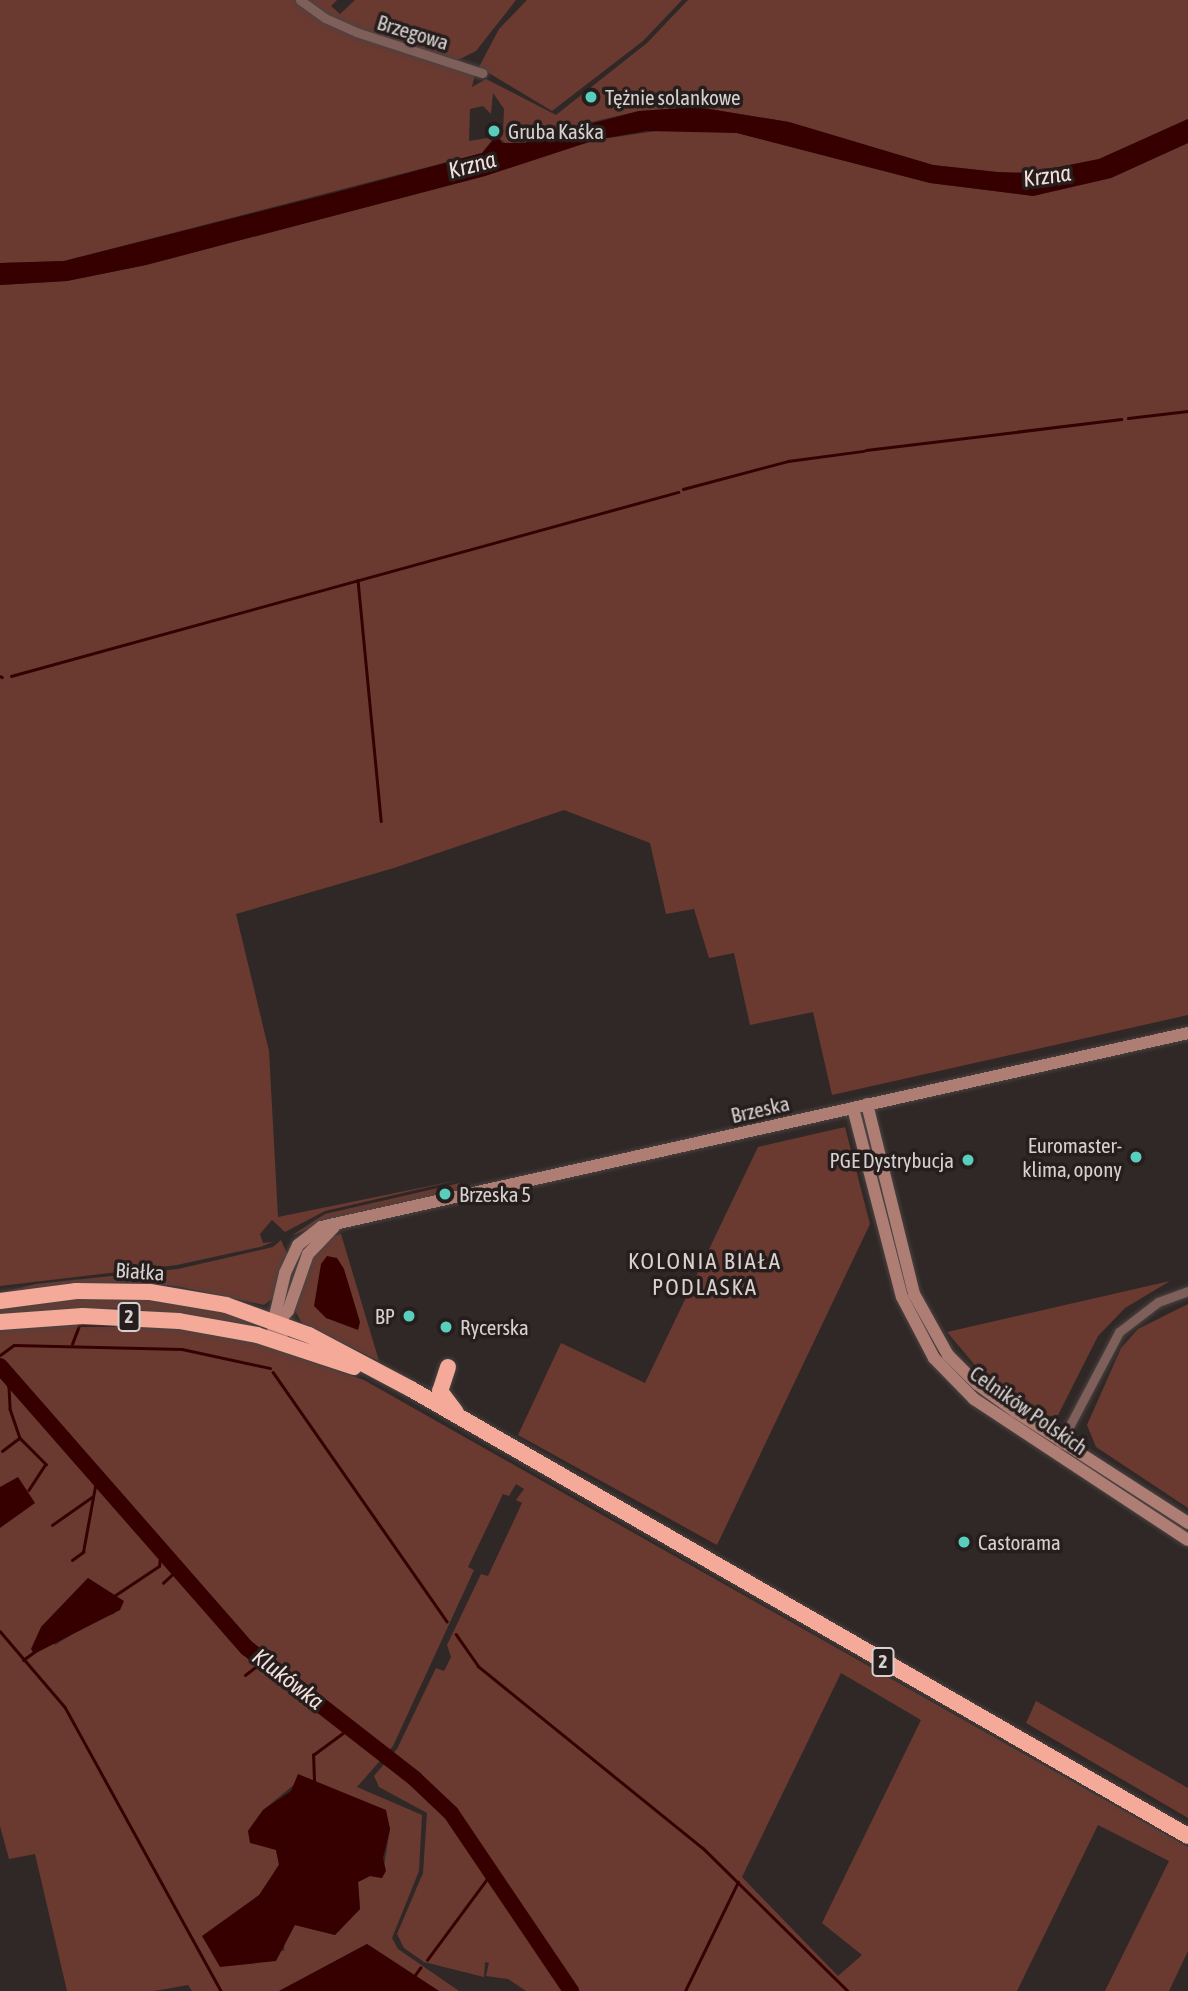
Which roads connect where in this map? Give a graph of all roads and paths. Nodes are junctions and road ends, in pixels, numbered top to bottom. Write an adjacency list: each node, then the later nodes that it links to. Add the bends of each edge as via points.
1 (300, 0): 2 (street, Brzegowa, via 356,33)
2 (482, 73)
3 (1188, 1033): 4 (street, Brzeska)
4 (867, 1104): 5 (street, Brzeska); 8 (street, Celników Polskich)
5 (853, 1108): 8 (street, Celników Polskich); 10 (street, Brzeska, via 340,1222 307,1254)
6 (1188, 1291): 16 (street, via 1158,1302 1119,1332)
7 (0, 1301): 10 (highway, Białka / 2, via 76,1291 138,1291 212,1301)
8 (917, 1317): 16 (street, Celników Polskich, via 961,1370); 17 (street, Celników Polskich, via 953,1380)
9 (0, 1322): 11 (highway, 2, via 125,1317)
10 (277, 1323): 11 (street); 12 (street); 14 (highway, 2, via 358,1359)
11 (257, 1335): 12 (highway, 2)
12 (284, 1343): 14 (highway, 2, via 359,1370)
13 (448, 1367): 15 (highway, via 441,1383 442,1398)
14 (440, 1408): 15 (highway, 2)
15 (467, 1424): 20 (highway, 2)
16 (1061, 1441): 17 (street); 18 (street, Celników Polskich)
17 (1054, 1453): 19 (street, Celników Polskich)
18 (1188, 1523)
19 (1188, 1540)
20 (1188, 1836)

